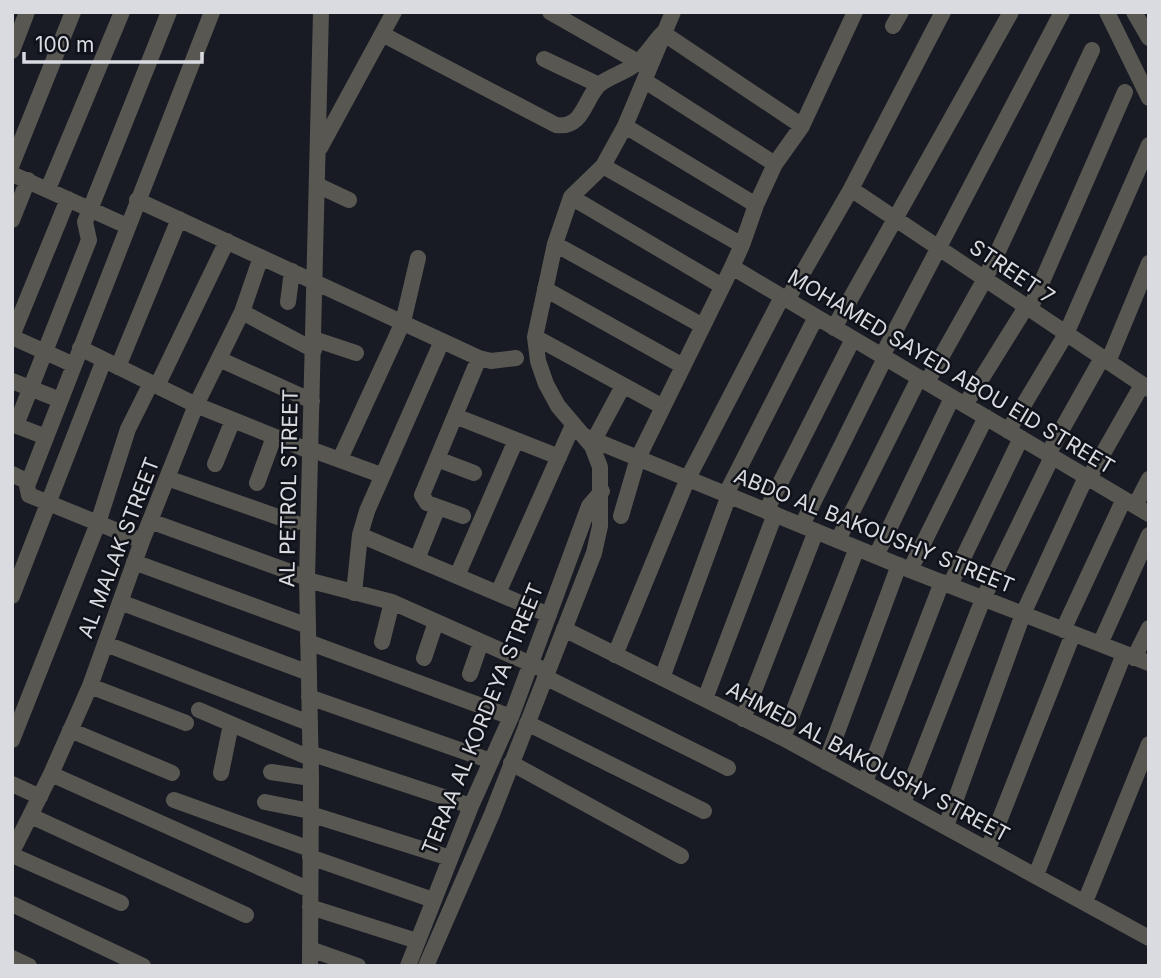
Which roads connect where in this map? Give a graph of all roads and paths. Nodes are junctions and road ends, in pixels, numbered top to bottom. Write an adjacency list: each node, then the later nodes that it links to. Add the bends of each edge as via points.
1 (27, 12): 20 (street)
2 (73, 12): 31 (street)
3 (122, 12): 37 (street)
4 (169, 12): 44 (street)
5 (212, 12): 41 (street)
6 (321, 12): 30 (street, AL PETROL STREET)
7 (394, 12): 17 (street)
8 (550, 12): 22 (street)
9 (673, 12): 16 (street, TERAA AL KORDEYA STREET)
10 (855, 12): 28 (street)
11 (943, 12): 38 (street)
12 (1011, 12): 46 (street)
13 (1062, 12): 52 (street)
14 (1107, 12): 26 (street)
15 (1134, 12): 18 (street)
16 (663, 33): 22 (street); 23 (street, TERAA AL KORDEYA STREET); 28 (street)
17 (382, 34): 24 (street, via 556,125 573,123); 30 (street)
18 (1149, 38)
19 (1092, 50): 58 (street)
20 (12, 51)
21 (544, 59): 24 (street)
22 (638, 62): 24 (street)
23 (645, 80): 27 (street, TERAA AL KORDEYA STREET); 32 (street)
24 (598, 85)
25 (1125, 92): 64 (street)
26 (1149, 98)
27 (625, 126): 33 (street, TERAA AL KORDEYA STREET); 43 (street)
28 (802, 126): 32 (street)
29 (1149, 145): 70 (street)
30 (319, 150): 36 (street, AL PETROL STREET)
31 (12, 164)
32 (775, 164): 43 (street)
33 (603, 166): 39 (street, TERAA AL KORDEYA STREET); 51 (street)
34 (12, 173): 35 (street)
35 (28, 180): 37 (street); 47 (street)
36 (317, 185): 42 (street); 59 (street, AL PETROL STREET)
37 (48, 189): 40 (street)
38 (851, 189): 46 (street, STREET 7); 62 (street)
39 (571, 197): 50 (street, TERAA AL KORDEYA STREET); 60 (street)
40 (68, 199): 44 (street); 71 (street)
41 (137, 200): 45 (street); 48 (street)
42 (349, 200)
43 (755, 205): 51 (street)
44 (90, 209): 48 (street); 77 (street, via 85,222 89,240)
45 (179, 219): 49 (street); 84 (street)
46 (895, 219): 52 (street, STREET 7); 69 (street)
47 (12, 220)
48 (127, 226): 76 (street)
49 (227, 241): 53 (street); 89 (street)
50 (555, 244): 61 (street, TERAA AL KORDEYA STREET); 68 (street)
51 (743, 245): 56 (street)
52 (940, 249): 58 (street, STREET 7); 79 (street)
53 (261, 257): 57 (street); 65 (street, AL MALAK STREET)
54 (418, 258): 67 (street)
55 (1149, 262): 83 (street)
56 (732, 267): 60 (street); 62 (street, MOHAMED SAYED ABOU EID STREET)
57 (292, 271): 59 (street); 63 (street)
58 (985, 279): 64 (street, STREET 7); 87 (street)
59 (314, 281): 67 (street); 75 (street, AL PETROL STREET)
60 (722, 286): 68 (street)
61 (545, 289): 72 (street, TERAA AL KORDEYA STREET); 86 (street)
62 (785, 299): 66 (street, MOHAMED SAYED ABOU EID STREET); 119 (street)
63 (288, 302)
64 (1028, 308): 70 (street, STREET 7); 95 (street)
65 (242, 312): 75 (street); 82 (street, AL MALAK STREET)
66 (816, 317): 69 (street, MOHAMED SAYED ABOU EID STREET); 124 (street)
67 (403, 322): 74 (street); 111 (street)
68 (703, 326): 86 (street)
69 (834, 328): 73 (street, MOHAMED SAYED ABOU EID STREET)
70 (1066, 334): 83 (street, STREET 7); 103 (street)
71 (12, 337): 77 (street)
72 (535, 337): 91 (street); 102 (street, TERAA AL KORDEYA STREET, via 546,384 558,406)
73 (853, 339): 79 (street, MOHAMED SAYED ABOU EID STREET); 128 (street)
74 (442, 341): 80 (street); 116 (street)
75 (314, 344): 78 (street); 94 (street, AL PETROL STREET)
76 (80, 348): 84 (street); 85 (street)
77 (45, 352): 85 (street); 92 (street)
78 (356, 353)
79 (883, 357): 87 (street, MOHAMED SAYED ABOU EID STREET); 134 (street)
80 (479, 358): 81 (street); 98 (street)
81 (516, 358)
82 (219, 359): 94 (street); 96 (street, AL MALAK STREET)
83 (1105, 360): 90 (street, STREET 7); 108 (street)
84 (111, 363): 89 (street); 125 (street)
85 (74, 365): 93 (street)
86 (683, 366): 97 (street)
87 (923, 380): 95 (street, MOHAMED SAYED ABOU EID STREET); 137 (street)
88 (12, 381): 92 (street)
89 (154, 385): 96 (street); 132 (street, via 128,429)
90 (1146, 385): 117 (street)
91 (623, 386): 97 (street); 102 (street)
92 (31, 388): 93 (street); 101 (street)
93 (60, 400): 104 (street)
94 (312, 401): 107 (street, AL PETROL STREET)
95 (959, 401): 99 (street, MOHAMED SAYED ABOU EID STREET); 140 (street)
96 (196, 405): 100 (street); 118 (street, AL MALAK STREET)
97 (663, 407): 110 (street)
98 (455, 416): 106 (street); 112 (street)
99 (986, 417): 103 (street, MOHAMED SAYED ABOU EID STREET); 143 (street)
100 (233, 420): 105 (street); 113 (street)
101 (14, 425): 104 (street)
102 (584, 434): 109 (street); 110 (street, ABDO AL BAKOUSHY STREET); 123 (street, TERAA AL KORDEYA STREET, via 600,467)
103 (1015, 434): 108 (street, MOHAMED SAYED ABOU EID STREET); 146 (street)
104 (46, 437): 122 (street)
105 (274, 437): 107 (street); 121 (street)
106 (516, 440): 109 (street); 144 (street)
107 (310, 450): 111 (street); 145 (street, AL PETROL STREET)
108 (1050, 455): 117 (street, MOHAMED SAYED ABOU EID STREET); 150 (street)
109 (559, 457): 148 (street)
110 (638, 458): 119 (street, ABDO AL BAKOUSHY STREET); 130 (street)
111 (340, 459): 116 (street)
112 (437, 459): 114 (street); 127 (street, via 422,498)
113 (215, 464)
114 (474, 473)
115 (12, 474): 122 (street, via 24,479)
116 (382, 475): 135 (street)
117 (1087, 477): 126 (street, MOHAMED SAYED ABOU EID STREET); 153 (street)
118 (167, 478): 131 (street, AL MALAK STREET); 133 (street)
119 (688, 478): 124 (street, ABDO AL BAKOUSHY STREET); 164 (street)
120 (1149, 479): 126 (street)
121 (257, 482)
122 (27, 486): 125 (street, via 29,495)
123 (602, 491): 154 (street, TERAA AL KORDEYA STREET, via 589,506); 157 (street, TERAA AL KORDEYA STREET, via 594,553)
124 (727, 495): 128 (street, ABDO AL BAKOUSHY STREET); 171 (street)
125 (49, 503): 132 (street); 149 (street)
126 (1136, 506): 158 (street)
127 (438, 507): 129 (street); 141 (street)
128 (771, 512): 134 (street, ABDO AL BAKOUSHY STREET); 174 (street)
129 (463, 516)
130 (621, 516)
131 (150, 521): 138 (street, AL MALAK STREET); 145 (street)
132 (98, 523): 138 (street); 184 (street)
133 (295, 523)
134 (809, 528): 137 (street, ABDO AL BAKOUSHY STREET); 177 (street)
135 (360, 535): 141 (street); 147 (street)
136 (1149, 535): 163 (street)
137 (838, 540): 139 (street, ABDO AL BAKOUSHY STREET)
138 (142, 541): 142 (street, AL MALAK STREET)
139 (857, 548): 140 (street, ABDO AL BAKOUSHY STREET); 183 (street)
140 (876, 556): 143 (street, ABDO AL BAKOUSHY STREET)
141 (417, 559): 144 (street)
142 (134, 562): 151 (street, AL MALAK STREET); 159 (street)
143 (905, 568): 146 (street, ABDO AL BAKOUSHY STREET); 188 (street)
144 (457, 576): 148 (street)
145 (307, 579): 147 (street); 159 (street, AL PETROL STREET)
146 (946, 584): 150 (street, ABDO AL BAKOUSHY STREET); 196 (street)
147 (354, 593): 152 (street)
148 (498, 593): 154 (street)
149 (12, 596)
150 (983, 598): 153 (street, ABDO AL BAKOUSHY STREET); 201 (street)
151 (120, 602): 162 (street, AL MALAK STREET); 168 (street)
152 (392, 603): 155 (street); 160 (street)
153 (1023, 614): 158 (street, ABDO AL BAKOUSHY STREET); 206 (street)
154 (549, 615): 167 (street, TERAA AL KORDEYA STREET)
155 (436, 622): 161 (street); 165 (street)
156 (1149, 628): 166 (street)
157 (564, 629): 164 (street, AHMED AL BAKOUSHY STREET); 170 (street, TERAA AL KORDEYA STREET)
158 (1068, 632): 163 (street, ABDO AL BAKOUSHY STREET); 207 (street)
159 (308, 634): 168 (street, AL PETROL STREET); 176 (street)
160 (382, 642)
161 (481, 642): 167 (street); 169 (street)
162 (106, 644): 172 (street, AL MALAK STREET); 179 (street)
163 (1100, 644): 166 (street, ABDO AL BAKOUSHY STREET)
164 (615, 655): 171 (street, AHMED AL BAKOUSHY STREET)
165 (424, 658)
166 (1136, 658): 212 (street)
167 (531, 664): 170 (street); 176 (street, TERAA AL KORDEYA STREET)
168 (309, 673): 173 (street, AL PETROL STREET)
169 (470, 674)
170 (546, 674): 180 (street, TERAA AL KORDEYA STREET); 190 (street)
171 (662, 678): 174 (street, AHMED AL BAKOUSHY STREET)
172 (90, 686): 178 (street); 182 (street, AL MALAK STREET)
173 (309, 696): 179 (street, AL PETROL STREET); 187 (street)
174 (705, 699): 177 (street, AHMED AL BAKOUSHY STREET)
175 (199, 710): 181 (street)
176 (511, 717): 187 (street, TERAA AL KORDEYA STREET)
177 (744, 719): 183 (street, AHMED AL BAKOUSHY STREET)
178 (186, 723)
179 (309, 723): 186 (street, AL PETROL STREET)
180 (527, 723): 189 (street, TERAA AL KORDEYA STREET); 203 (street)
181 (231, 724): 186 (street); 193 (street)
182 (70, 730): 192 (street); 194 (street, AL MALAK STREET)
183 (783, 738): 188 (street, AHMED AL BAKOUSHY STREET)
184 (12, 740)
185 (1149, 744): 215 (street)
186 (310, 755): 195 (street, AL PETROL STREET); 202 (street)
187 (491, 761): 202 (street, TERAA AL KORDEYA STREET)
188 (826, 762): 196 (street, AHMED AL BAKOUSHY STREET)
189 (511, 764): 210 (street); 229 (street, TERAA AL KORDEYA STREET)
190 (728, 768)
191 (271, 772): 195 (street)
192 (172, 773)
193 (221, 773)
194 (51, 774): 198 (street, AL MALAK STREET); 213 (street)
195 (311, 778): 204 (street, AL PETROL STREET)
196 (864, 782): 201 (street, AHMED AL BAKOUSHY STREET)
197 (12, 784): 198 (street)
198 (40, 797): 205 (street, AL MALAK STREET)
199 (174, 800): 208 (street)
200 (265, 802): 204 (street)
201 (903, 803): 206 (street, AHMED AL BAKOUSHY STREET)
202 (471, 806): 211 (street, TERAA AL KORDEYA STREET)
203 (704, 811)
204 (310, 813): 208 (street, AL PETROL STREET); 211 (street)
205 (31, 816): 209 (street, AL MALAK STREET); 219 (street)
206 (946, 826): 207 (street, AHMED AL BAKOUSHY STREET)
207 (988, 849): 212 (street, AHMED AL BAKOUSHY STREET)
208 (310, 853): 213 (street, AL PETROL STREET); 214 (street)
209 (12, 854): 216 (street)
210 (681, 856)
211 (450, 858): 214 (street, TERAA AL KORDEYA STREET)
212 (1036, 875): 215 (street, AHMED AL BAKOUSHY STREET)
213 (310, 890): 218 (street, AL PETROL STREET)
214 (433, 900): 221 (street, TERAA AL KORDEYA STREET)
215 (1085, 902): 220 (street, AHMED AL BAKOUSHY STREET)
216 (121, 903)
217 (12, 904): 225 (street)
218 (310, 908): 221 (street); 222 (street, AL PETROL STREET)
219 (246, 915)
220 (1149, 938)
221 (417, 941): 228 (street, TERAA AL KORDEYA STREET)
222 (310, 949): 226 (street, AL PETROL STREET); 227 (street)
223 (12, 958): 224 (street)
224 (29, 966)
225 (143, 966)
226 (310, 966)
227 (358, 966)
228 (408, 966)
229 (426, 966)

